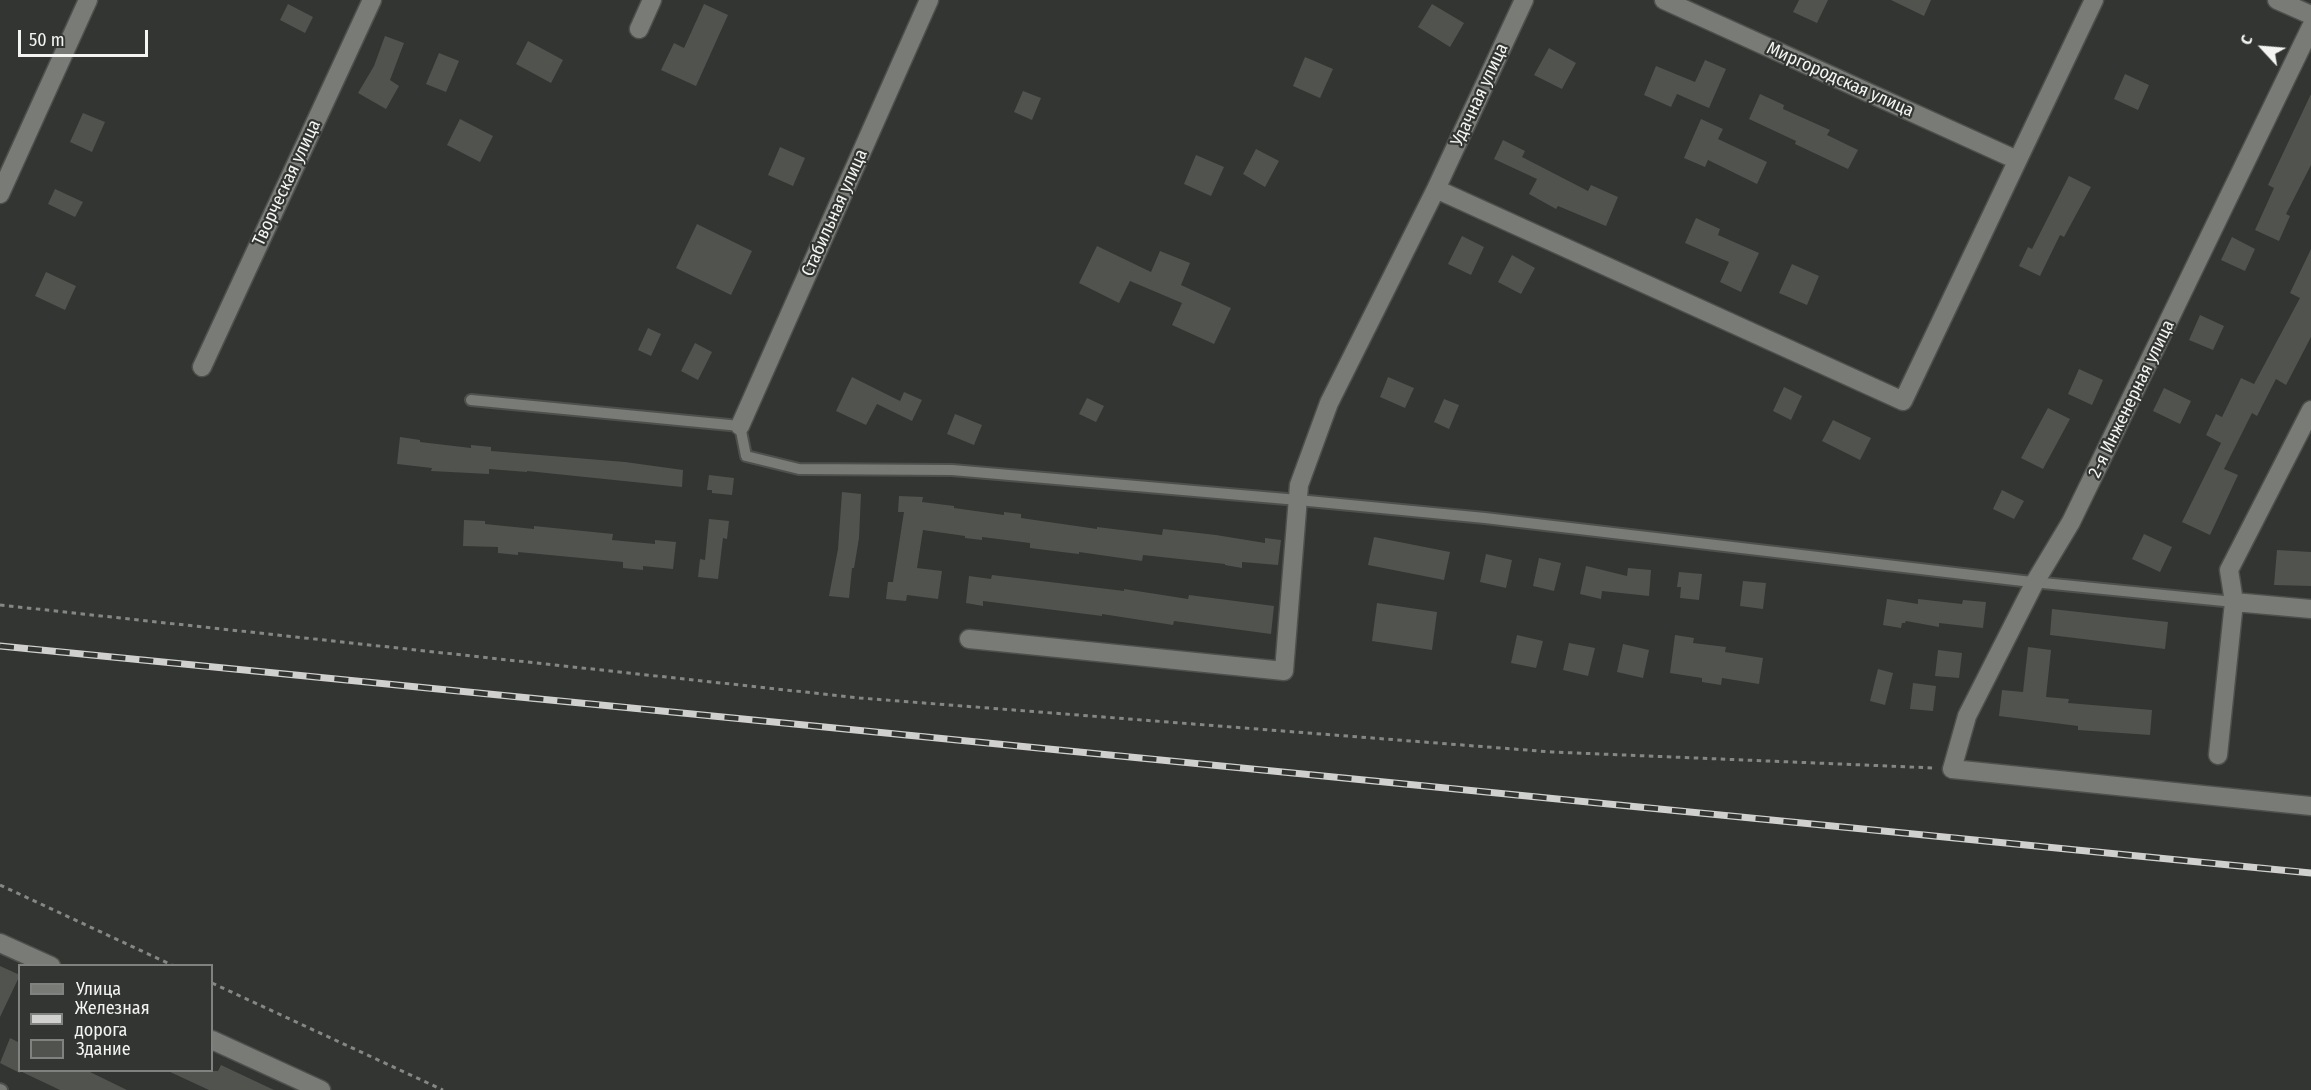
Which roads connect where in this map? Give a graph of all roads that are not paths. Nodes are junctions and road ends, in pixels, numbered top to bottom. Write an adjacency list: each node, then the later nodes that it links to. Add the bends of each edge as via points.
1 (88, 0): 14 (street)
2 (372, 0): 15 (street, Творческая улица)
3 (652, 0): 11 (street)
4 (929, 0): 18 (street, Стабильная улица)
5 (1524, 0): 13 (street, Удачная улица)
6 (1664, 0): 12 (street, Миргородская улица)
7 (2094, 0): 12 (street)
8 (2277, 0): 9 (street)
9 (2311, 15)
10 (2311, 27): 20 (street, 2-я Инженерная улица, via 2071,522)
11 (639, 28)
12 (2017, 160): 13 (street, via 1903,401)
13 (1436, 189): 19 (street, Удачная улица, via 1329,403 1299,485)
14 (0, 194)
15 (202, 367)
16 (471, 399): 18 (lane)
17 (2311, 410): 21 (street, via 2229,570)
18 (740, 426): 19 (lane, via 746,456 799,469 952,470)
19 (1298, 500): 20 (lane); 23 (street, Удачная улица, via 1284,671)
20 (2035, 582): 21 (lane); 25 (street, 2-я Инженерная улица, via 1967,716 1952,769)
21 (2234, 602): 22 (street); 24 (street)
22 (2311, 609)
23 (969, 639)
24 (2218, 755)
25 (2311, 806)
26 (0, 943): 27 (street)
27 (47, 964)
28 (213, 1040): 29 (street)
29 (321, 1090)

